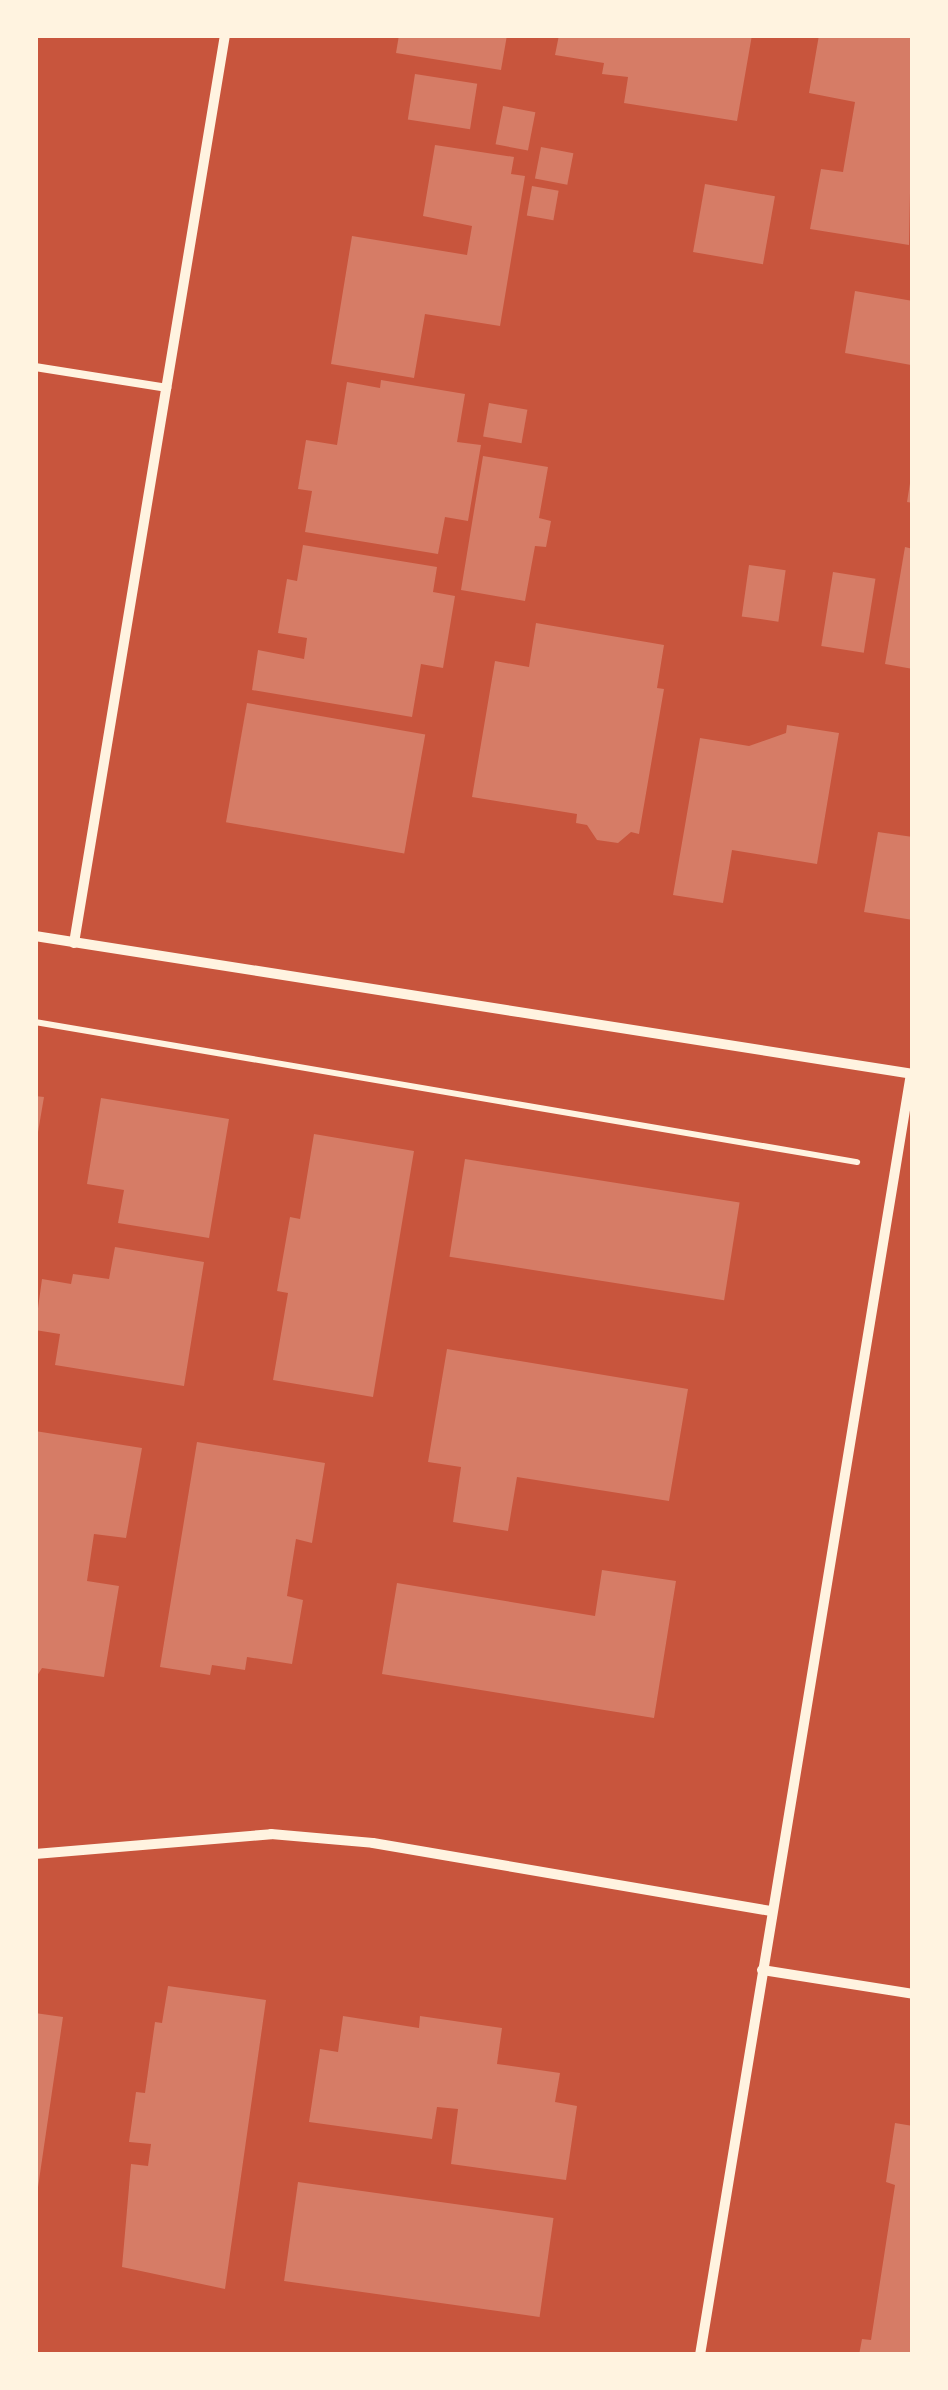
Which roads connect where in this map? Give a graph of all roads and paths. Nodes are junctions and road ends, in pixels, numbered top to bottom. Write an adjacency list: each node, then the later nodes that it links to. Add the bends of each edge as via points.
1 (225, 35): 3 (street)
2 (35, 366): 3 (lane)
3 (166, 388): 5 (street)
4 (35, 936): 5 (street)
5 (74, 943): 7 (street)
6 (35, 1022): 8 (path)
7 (912, 1074): 10 (street)
8 (837, 1159)
9 (35, 1854): 10 (street, via 272,1834 373,1844)
10 (772, 1911): 11 (street)
11 (762, 1970): 12 (street); 13 (street)
12 (913, 1994)
13 (700, 2355)

